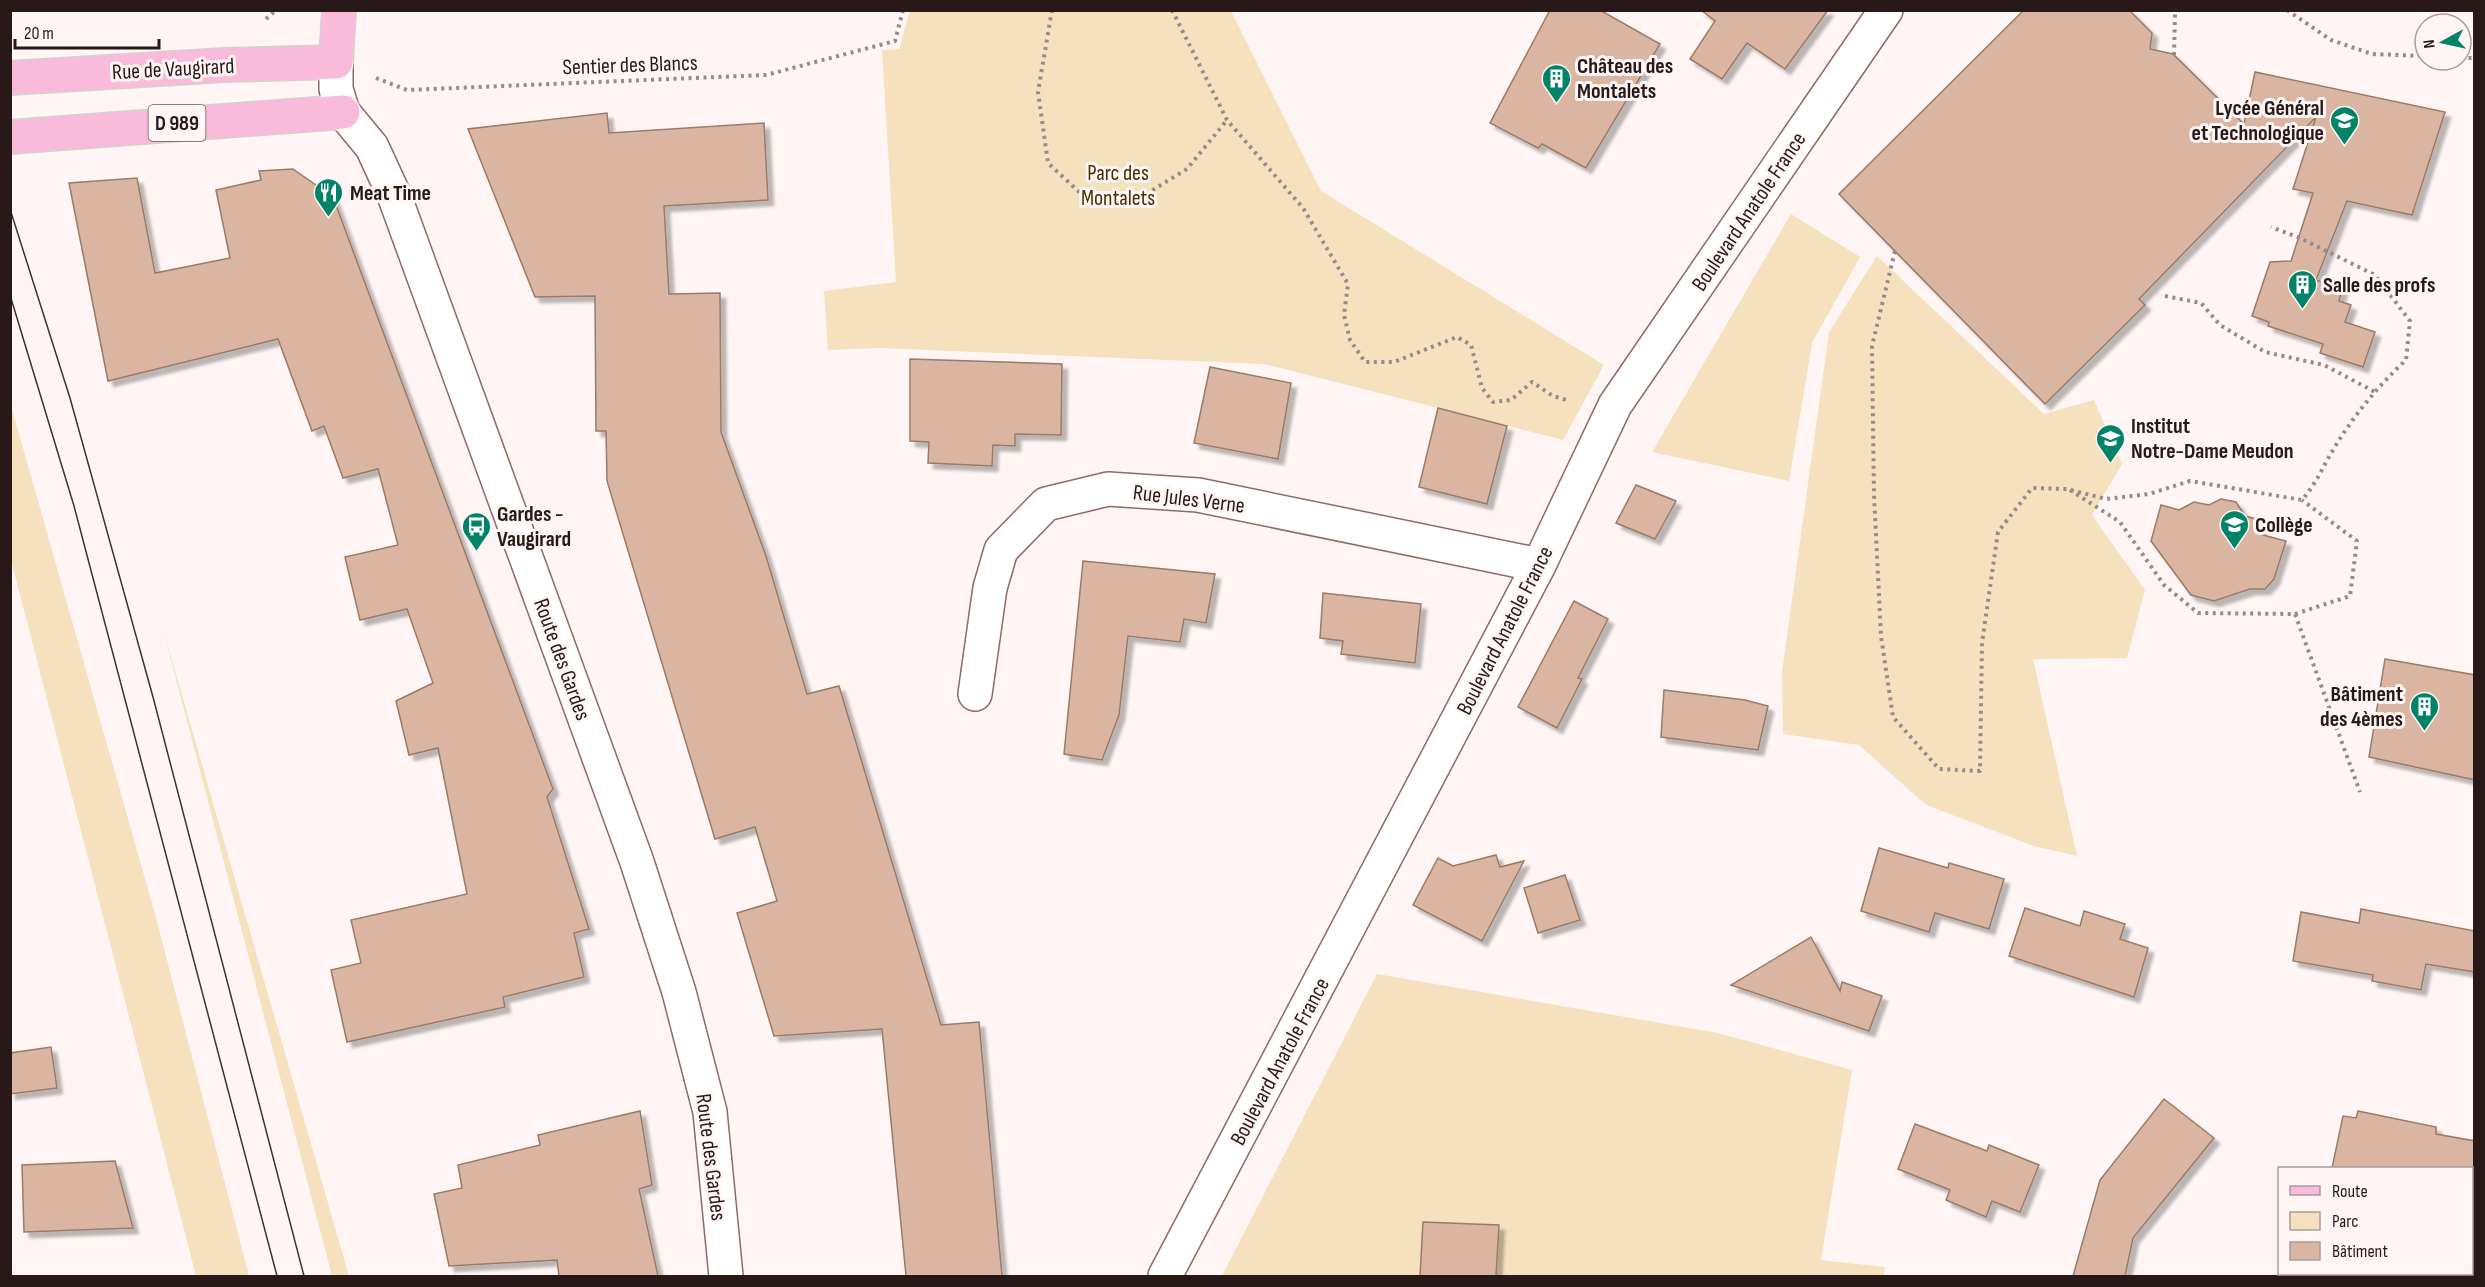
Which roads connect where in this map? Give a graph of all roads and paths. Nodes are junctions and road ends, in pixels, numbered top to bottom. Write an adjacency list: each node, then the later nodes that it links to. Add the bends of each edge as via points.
1 (276, 10): 9 (path, via 272,17)
2 (339, 10): 12 (main road)
3 (903, 10): 12 (path, Sentier des Blancs, via 895,41 766,75 407,90)
4 (1052, 10): 15 (path, via 1038,92 1048,163 1089,201 1133,202 1142,197 1188,169)
5 (1172, 10): 15 (path)
6 (1886, 10): 21 (street, Boulevard Anatole France)
7 (2179, 10): 10 (path, via 2175,14)
8 (2287, 10): 11 (path, via 2331,40 2372,54)
9 (258, 23)
10 (2174, 55)
11 (2413, 56)
12 (336, 62): 13 (main road, Rue de Vaugirard); 14 (street, Route des Gardes, via 336,88)
13 (10, 78)
14 (343, 112): 16 (main road, D 989); 28 (street, Route des Gardes, via 372,147 394,195 637,862 679,992 710,1112)
15 (1227, 120): 21 (path, via 1304,207 1348,284 1344,315 1350,340 1365,362 1394,362 1456,337 1471,345 1482,388 1493,402 1511,400 1532,382 1553,396 1582,405)
16 (10, 137)
17 (2271, 227): 20 (path, via 2375,275 2410,321 2406,360)
18 (1895, 251): 22 (path, via 1872,346 1881,636 1893,717 1939,769 1980,771 1982,643 1998,532 2032,488)
19 (2165, 296): 20 (path, via 2201,303 2220,325 2265,352 2324,365)
20 (2375, 392): 23 (path)
21 (1615, 405): 24 (street, Boulevard Anatole France)
22 (2067, 489): 23 (path, via 2106,499 2149,494 2190,481); 25 (path, via 2120,522 2164,585 2198,613)
23 (2302, 500): 25 (path, via 2357,541 2350,596)
24 (1539, 565): 26 (street, Rue Jules Verne, via 1198,495 1108,489 1046,504 1001,550 990,588); 29 (street, Boulevard Anatole France)
25 (2295, 614): 27 (path)
26 (975, 694)
27 (2360, 792)
28 (726, 1276)
29 (1166, 1276)

